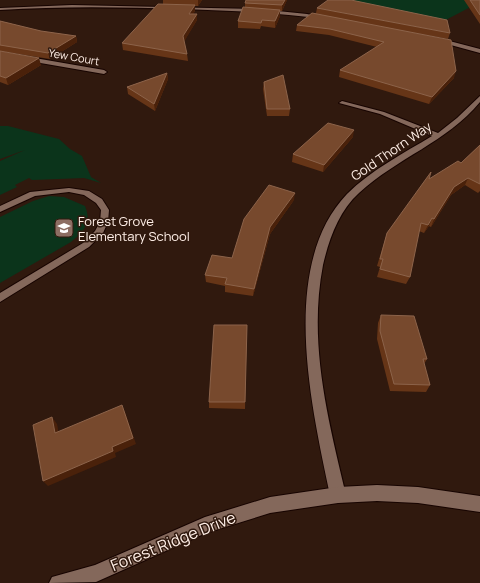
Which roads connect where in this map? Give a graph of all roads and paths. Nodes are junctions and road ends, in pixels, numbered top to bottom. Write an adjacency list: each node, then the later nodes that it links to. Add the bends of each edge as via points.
1 (0, 9): 2 (street, via 89,4 223,7)
2 (326, 18)
3 (432, 39): 4 (street)
4 (480, 51)
5 (0, 54): 6 (street, Yew Court)
6 (104, 72)
7 (480, 98): 9 (street, Gold Thorn Way, via 459,121)
8 (342, 103): 9 (street, via 382,113)
9 (438, 136): 12 (street, Gold Thorn Way, via 394,163 355,192 338,214 326,236 316,269 311,304 311,351 319,411)
10 (0, 209): 11 (lane, via 33,194 69,190 86,193 99,201 105,210 104,222 99,233 86,245)
11 (0, 298)
12 (338, 495): 13 (street, Forest Ridge Drive, via 418,495); 14 (street, Forest Ridge Drive, via 270,505 227,518 205,525 96,573)
13 (480, 504)
14 (58, 583)

